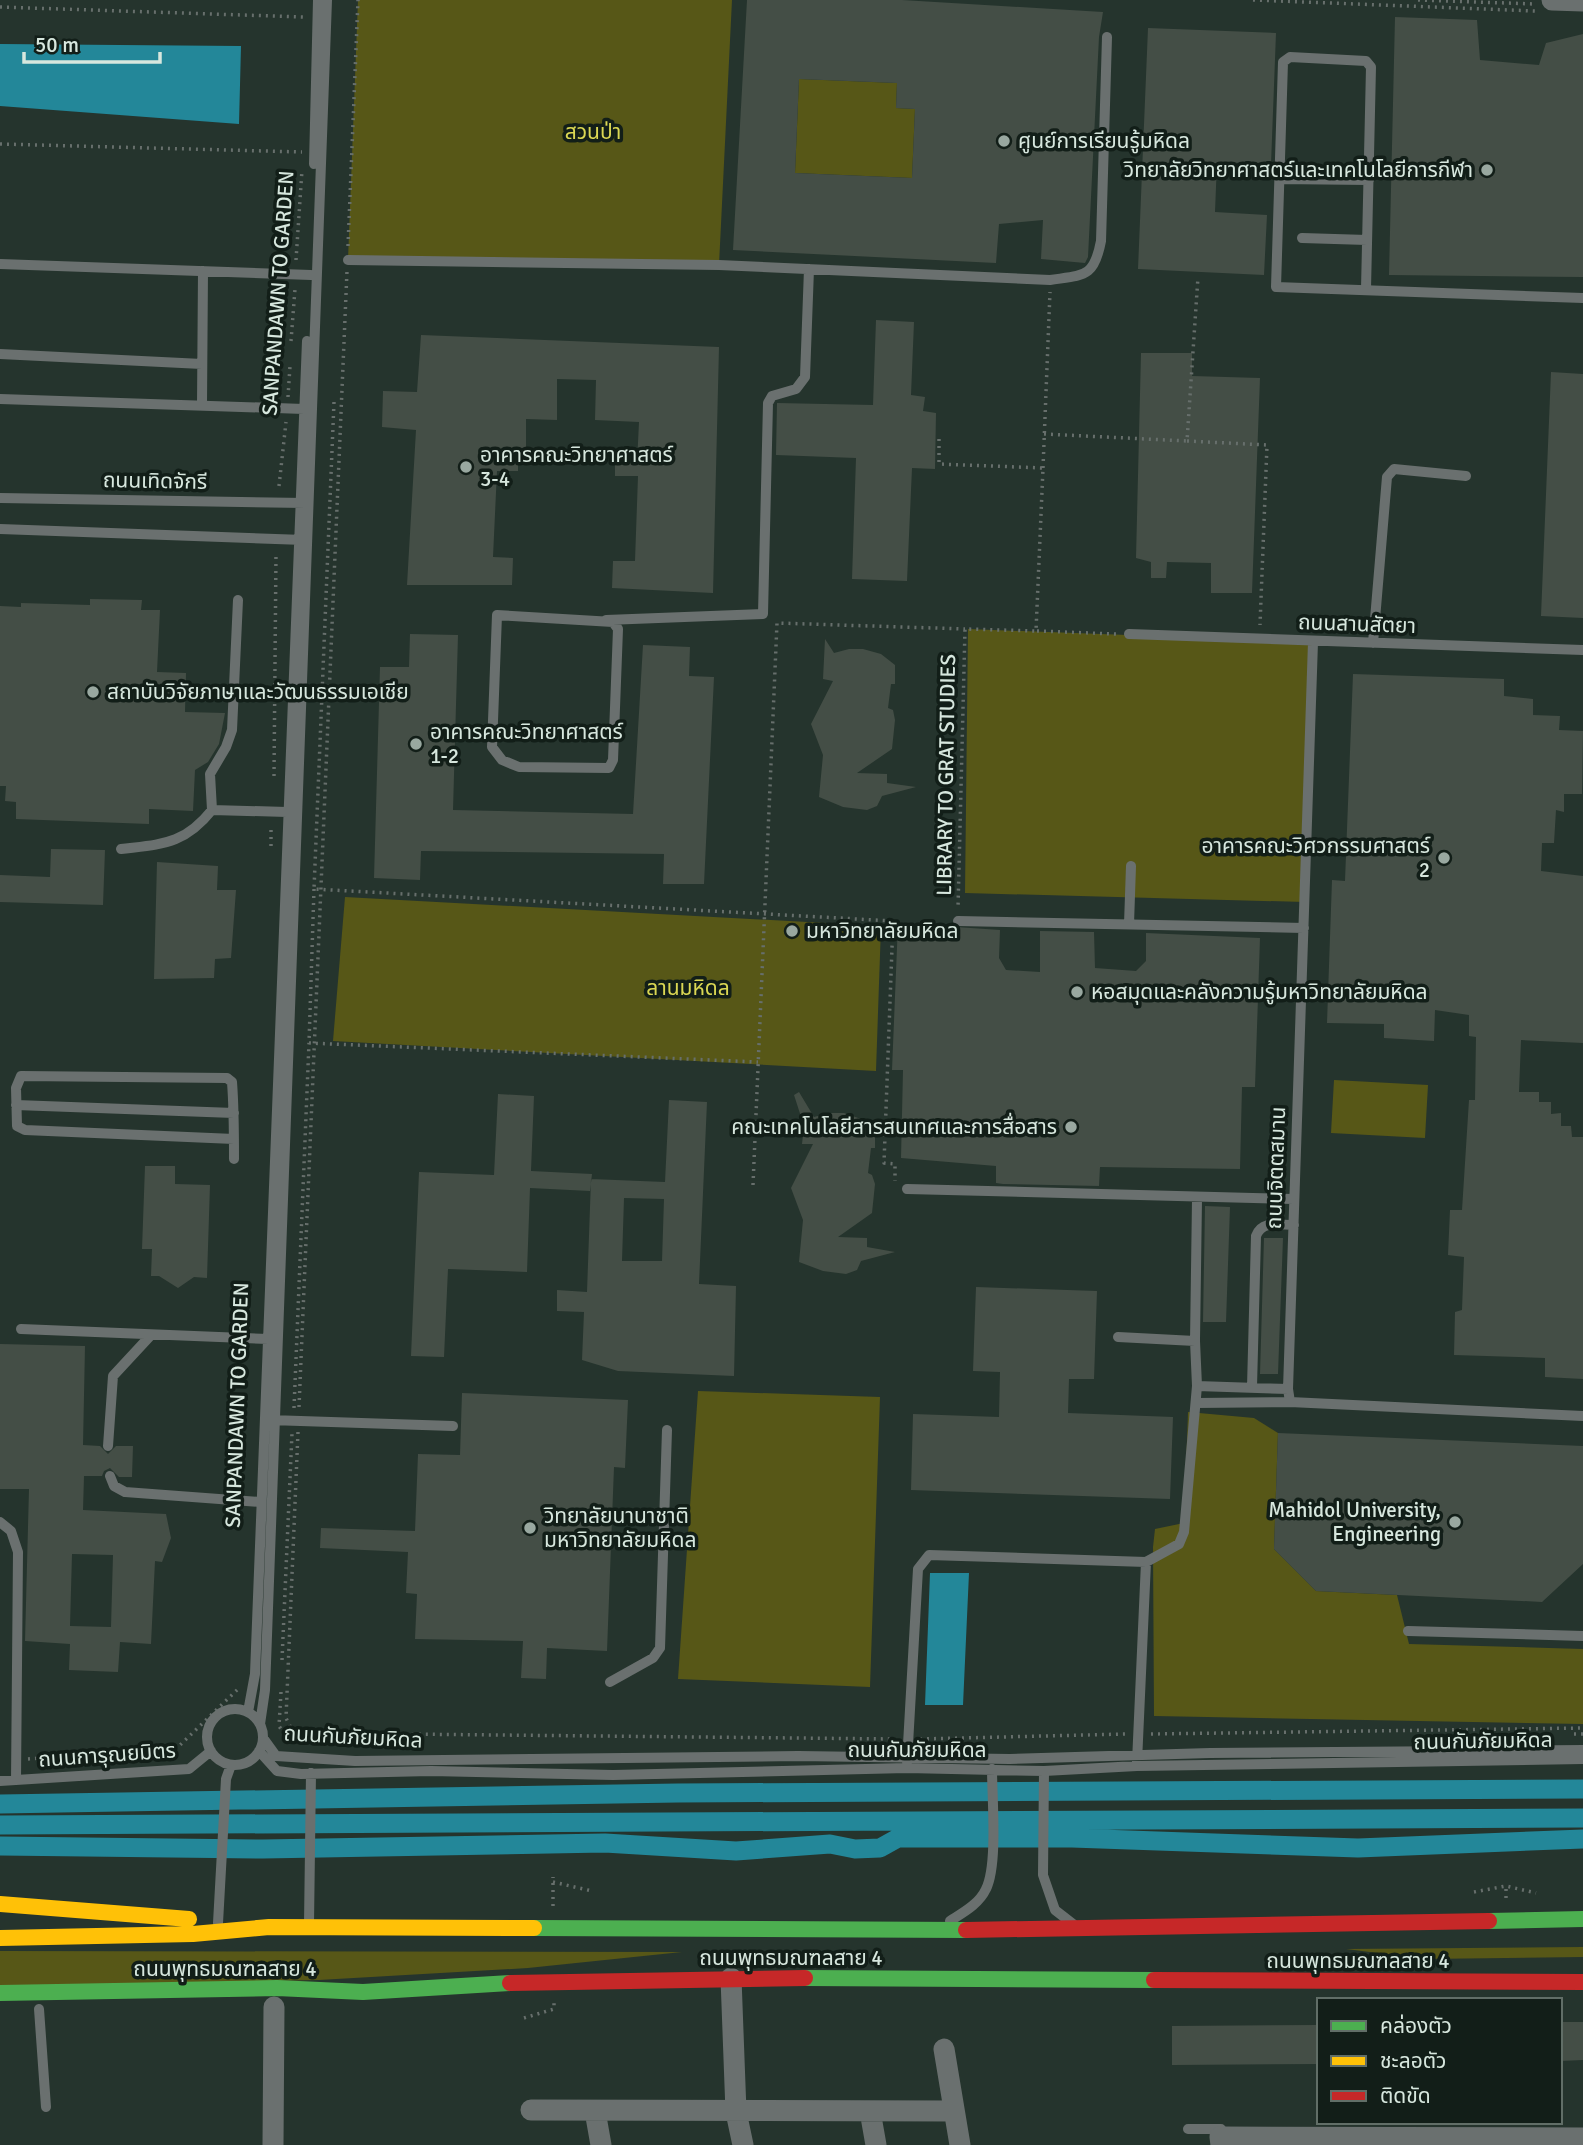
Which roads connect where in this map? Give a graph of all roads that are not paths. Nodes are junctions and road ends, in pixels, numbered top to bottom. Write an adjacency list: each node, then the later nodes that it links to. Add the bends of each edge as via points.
1 (318, 0): 14 (lane)
2 (327, 0): 24 (lane)
3 (1583, 1): 4 (street)
4 (1547, 5)
5 (1107, 37): 12 (lane, via 1101,241 1094,268 1086,274 1050,280)
6 (1279, 180): 7 (lane); 7 (lane, via 1283,62 1290,57 1370,63); 15 (lane, via 1275,286)
7 (1369, 180): 9 (lane)
8 (1301, 238): 9 (lane)
9 (1367, 240): 15 (lane)
10 (348, 260): 12 (lane)
11 (0, 264): 13 (lane)
12 (809, 269): 28 (lane, via 805,377 796,389 772,396 768,403 763,614)
13 (203, 271): 14 (lane); 18 (lane)
14 (311, 275): 21 (lane)
15 (1366, 289): 16 (lane)
16 (1583, 298)
17 (0, 354): 18 (lane)
18 (202, 364): 20 (lane)
19 (0, 399): 20 (lane)
20 (202, 404): 21 (lane)
21 (304, 409): 24 (lane)
22 (1465, 476): 31 (lane, via 1394,469 1387,477)
23 (0, 498): 24 (lane, ถนนเทิดจักรี)
24 (304, 503): 26 (lane)
25 (0, 529): 26 (lane)
26 (303, 540): 34 (lane); 59 (lane)
27 (238, 600): 33 (lane, via 232,730 210,774)
28 (606, 620): 28 (lane, via 618,629 609,768 519,767 502,760 492,747 497,615)
29 (1129, 634): 30 (lane, ถนนสานสัตยา)
30 (1313, 642): 31 (lane, ถนนสานสัตยา); 39 (lane, ถนนจิตตสมาน)
31 (1373, 643): 32 (lane, ถนนสานสัตยา)
32 (1583, 650)
33 (212, 810): 34 (lane); 35 (lane, via 198,827 171,843)
34 (287, 812): 51 (lane)
35 (121, 849)
36 (1130, 866): 38 (lane)
37 (958, 921): 38 (lane)
38 (1129, 924): 39 (lane)
39 (1304, 928): 46 (lane, ถนนจิตตสมาน)
40 (16, 1105): 41 (lane); 41 (lane, via 21,1076 219,1077 232,1082); 42 (lane, via 17,1126 24,1130)
41 (234, 1113): 42 (lane)
42 (234, 1139): 43 (lane)
43 (234, 1159)
44 (907, 1189): 45 (lane)
45 (1197, 1199): 46 (lane); 52 (lane)
46 (1294, 1199): 47 (lane, ถนนจิตตสมาน)
47 (1294, 1225): 54 (lane, via 1265,1224 1256,1236); 55 (lane, ถนนจิตตสมาน)
48 (21, 1329): 49 (lane)
49 (151, 1335): 51 (lane); 62 (lane, via 113,1376)
50 (1118, 1337): 52 (lane)
51 (268, 1339): 59 (lane)
52 (1195, 1342): 53 (lane)
53 (1197, 1386): 54 (lane); 57 (lane)
54 (1252, 1387): 55 (lane)
55 (1288, 1389): 56 (lane, ถนนจิตตสมาน)
56 (1290, 1402): 57 (lane); 58 (lane)
57 (1196, 1403): 66 (lane, via 1184,1532 1179,1544)
58 (1583, 1416)
59 (270, 1420): 60 (lane); 64 (lane); 71 (lane, via 265,1690)
60 (453, 1426)
61 (667, 1430): 69 (lane, via 660,1648 653,1658)
62 (108, 1446)
63 (110, 1476): 64 (lane, via 114,1486 125,1492)
64 (260, 1502): 70 (lane, via 255,1674)
65 (0, 1522): 83 (lane, via 11,1531 18,1552)
66 (1146, 1562): 77 (lane); 78 (lane, via 929,1555 918,1569)
67 (1408, 1632): 68 (lane)
68 (1583, 1636)
69 (610, 1682)
70 (248, 1712): 71 (lane); 74 (lane, via 231,1709 215,1717 207,1733)
71 (260, 1724): 72 (lane)
72 (263, 1738): 75 (lane); 78 (lane, ถนนกันภัยมหิดล, via 275,1756 355,1761)
73 (1583, 1750): 77 (lane, ถนนกันภัยมหิดล)
74 (211, 1751): 79 (lane); 83 (lane, ถนนการุณยมิตร, via 189,1769)
75 (259, 1751): 79 (lane, via 244,1763); 82 (lane, ถนนกันภัยมหิดล, via 277,1771)
76 (1583, 1759): 77 (lane, ถนนกันภัยมหิดล)
77 (1137, 1760): 78 (lane, ถนนกันภัยมหิดล); 81 (lane, ถนนกันภัยมหิดล)
78 (907, 1763): 80 (lane, ถนนกันภัยมหิดล); 82 (lane, ถนนกันภัยมหิดล, via 613,1775)
79 (231, 1765): 88 (lane, via 225,1792)
80 (992, 1769): 81 (lane, ถนนกันภัยมหิดล); 91 (lane, via 992,1874 986,1891 973,1906)
81 (1044, 1771): 92 (lane, via 1043,1875 1055,1910)
82 (311, 1773): 90 (lane)
83 (16, 1780): 84 (lane, ถนนการุณยมิตร)
84 (0, 1781)
85 (0, 1904): 88 (main road, via 133,1912)
86 (0, 1919): 93 (main road)
87 (1583, 1919): 92 (main road, ถนนพุทธมณฑลสาย 4)
88 (218, 1923): 89 (main road)
89 (269, 1927): 90 (main road, ถนนพุทธมณฑลสาย 4); 93 (main road, ถนนพุทธมณฑลสาย 4)
90 (309, 1927): 91 (main road, ถนนพุทธมณฑลสาย 4)
91 (938, 1928): 92 (main road, ถนนพุทธมณฑลสาย 4)
92 (1081, 1930)
93 (193, 1934): 94 (main road, ถนนพุทธมณฑลสาย 4)
94 (0, 1938)
95 (731, 1978): 97 (main road, ถนนพุทธมณฑลสาย 4); 98 (main road, ถนนพุทธมณฑลสาย 4, via 564,1980); 108 (street)
96 (1583, 1982): 97 (main road, ถนนพุทธมณฑลสาย 4)
97 (1369, 1991)
98 (363, 1992): 99 (main road, ถนนพุทธมณฑลสาย 4, via 277,1988); 100 (main road, via 325,2002)
99 (0, 1993)
100 (268, 2007): 114 (street)
101 (39, 2009): 103 (lane)
102 (944, 2049): 107 (street)
103 (46, 2107)
104 (531, 2110): 105 (street)
105 (595, 2111): 108 (street); 115 (street)
106 (870, 2111): 107 (street); 108 (street); 117 (street)
107 (954, 2111): 118 (street)
108 (736, 2112): 116 (street)
109 (1188, 2129): 112 (lane, via 1221,2129)
110 (1373, 2136): 112 (street); 113 (street)
111 (1583, 2138): 113 (street)
112 (1221, 2141)
113 (1535, 2142)
114 (273, 2145)
115 (601, 2145)
116 (743, 2145)
117 (876, 2145)
118 (960, 2145)

